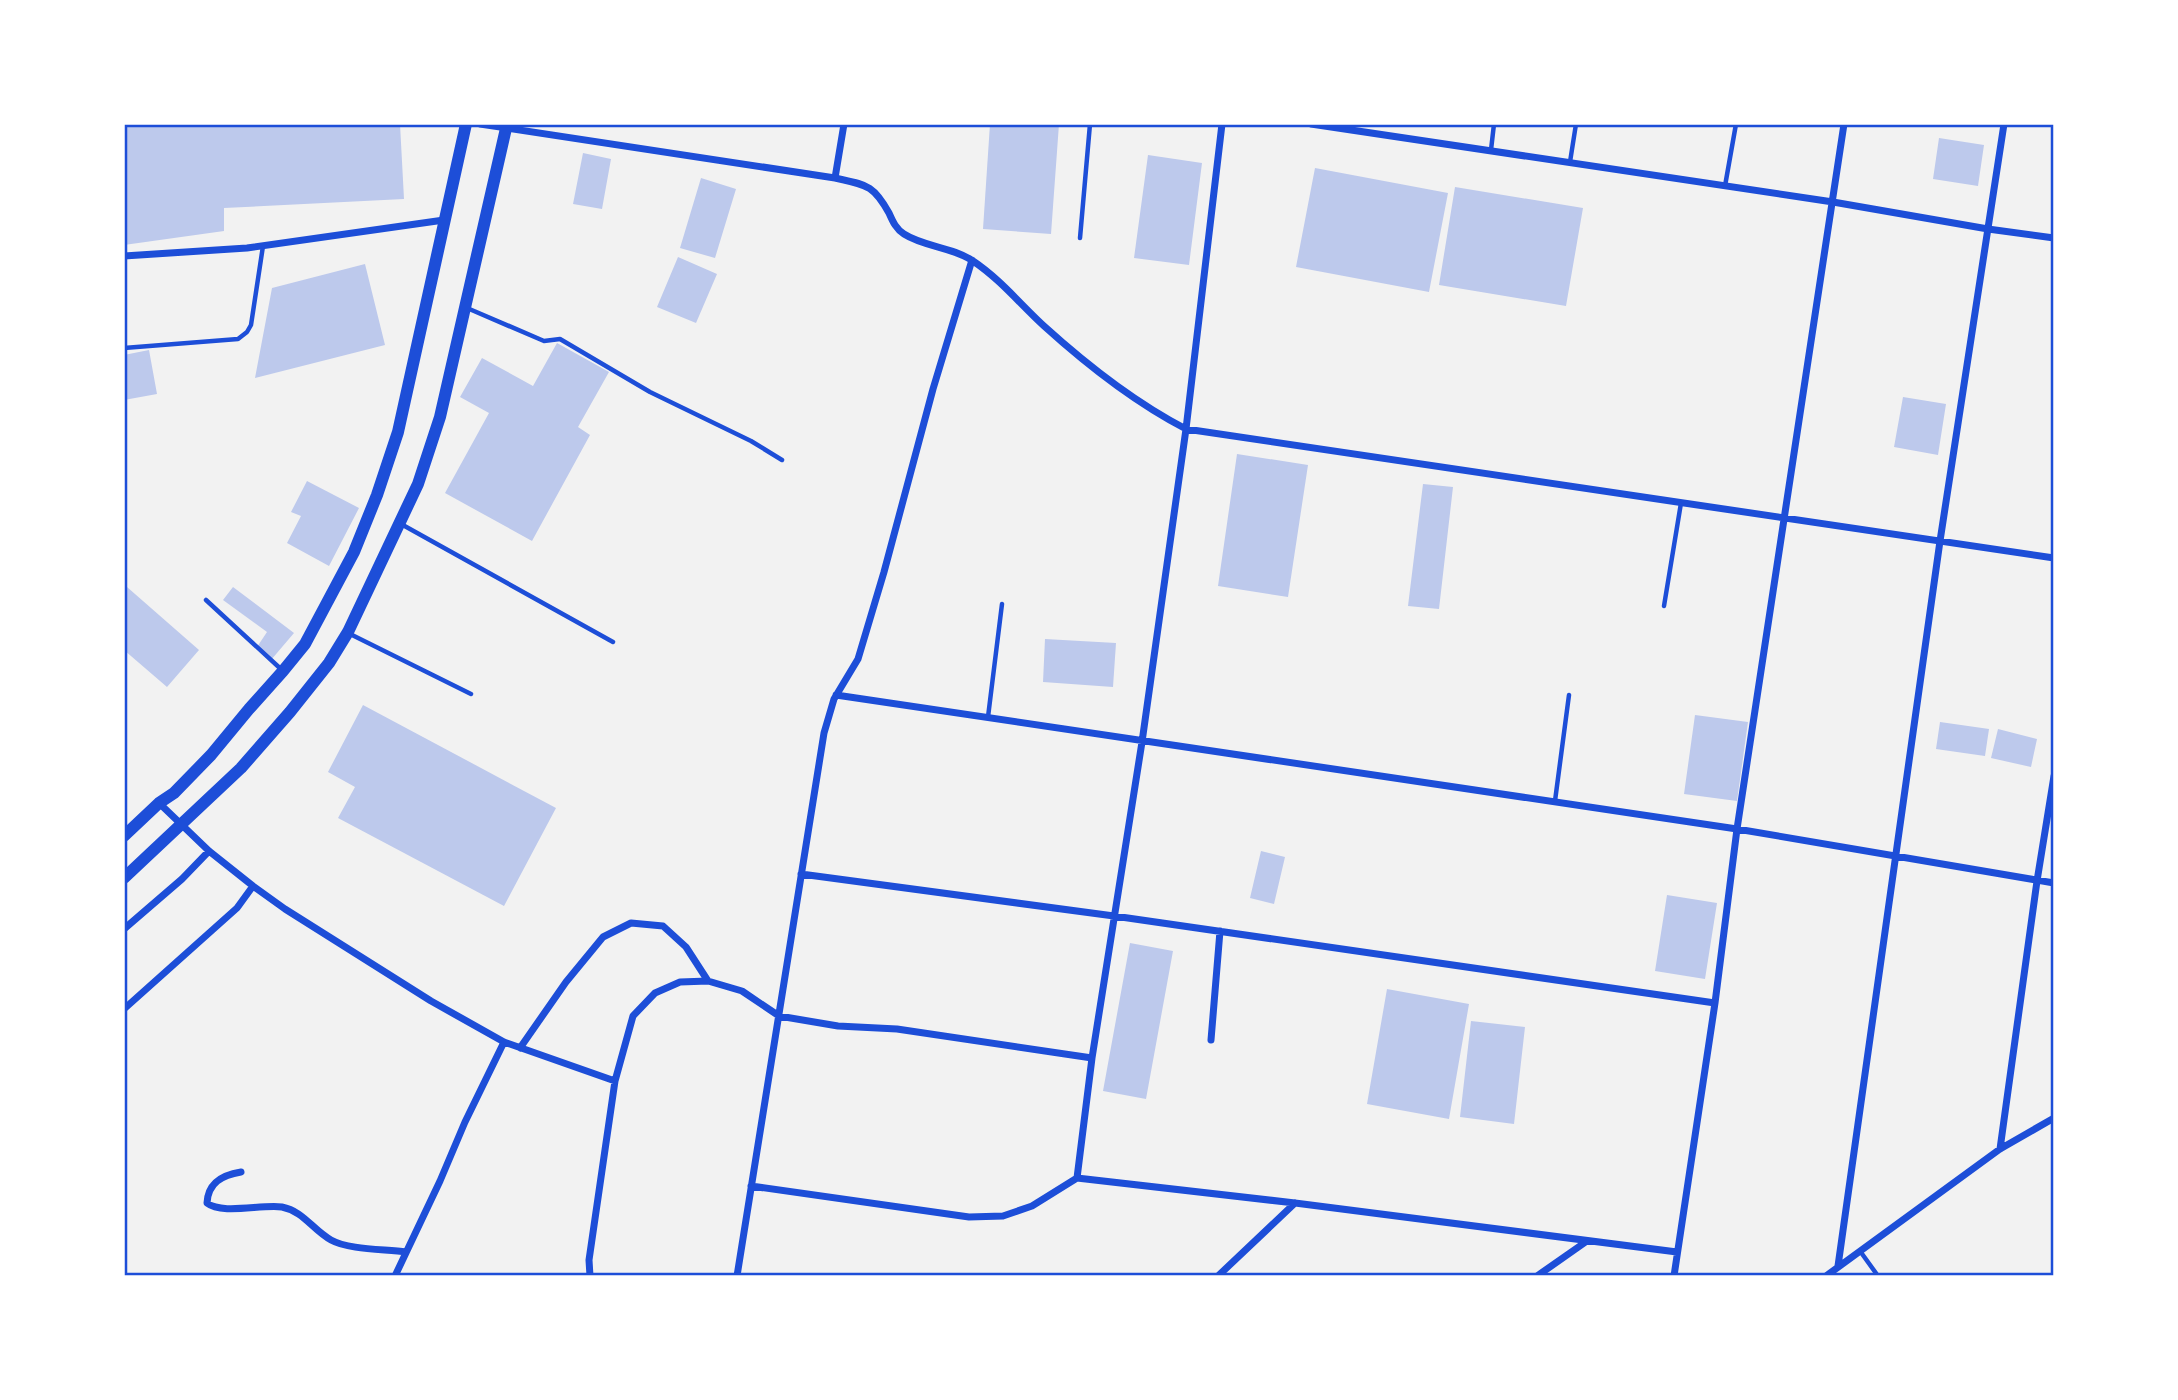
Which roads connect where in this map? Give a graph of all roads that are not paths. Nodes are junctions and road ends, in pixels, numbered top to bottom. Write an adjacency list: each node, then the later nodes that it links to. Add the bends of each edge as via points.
1 (466, 124): 18 (main road)
2 (480, 124): 12 (street)
3 (844, 124): 15 (street)
4 (1090, 124): 20 (lane)
5 (1222, 124): 27 (street)
6 (1311, 124): 13 (street)
7 (1494, 124): 13 (lane)
8 (1576, 124): 14 (lane)
9 (1736, 124): 16 (lane)
10 (1844, 124): 17 (street)
11 (2004, 124): 19 (street)
12 (506, 126): 15 (street); 25 (main road)
13 (1491, 151): 14 (street)
14 (1570, 163): 16 (street)
15 (835, 178): 24 (street, via 872,189 906,236)
16 (1725, 186): 17 (street)
17 (1833, 202): 19 (street); 30 (street)
18 (444, 220): 22 (street); 39 (main road, via 398,432 377,495 329,600 305,644)
19 (1988, 229): 21 (street); 32 (street)
20 (1080, 238)
21 (2054, 238)
22 (263, 246): 23 (street); 26 (lane, via 247,332 237,339)
23 (124, 256)
24 (972, 260): 27 (street, via 1121,390); 41 (street, via 858,659)
25 (466, 307): 28 (lane, via 544,341 560,339); 31 (main road, via 440,417)
26 (124, 348)
27 (1186, 429): 29 (street); 44 (street)
28 (782, 460)
29 (1682, 502): 30 (street); 36 (lane)
30 (1784, 517): 32 (street); 49 (street)
31 (400, 524): 37 (main road); 38 (lane)
32 (1940, 541): 33 (street); 52 (street)
33 (2054, 558)
34 (206, 600): 39 (lane)
35 (1002, 604): 43 (lane)
36 (1664, 606)
37 (348, 632): 40 (lane); 48 (main road, via 330,663 290,712 241,768)
38 (613, 642)
39 (283, 671): 47 (main road, via 211,755)
40 (471, 694)
41 (836, 695): 43 (street); 53 (street, via 824,733)
42 (1569, 695): 46 (lane)
43 (988, 718): 44 (street)
44 (1142, 742): 46 (street); 58 (street)
45 (2054, 776): 55 (street)
46 (1555, 802): 49 (street)
47 (159, 803): 48 (street); 50 (main road)
48 (181, 823): 51 (street); 54 (main road)
49 (1737, 829): 52 (street); 62 (street)
50 (124, 836)
51 (209, 851): 57 (street); 59 (street)
52 (1895, 855): 55 (street); 80 (street)
53 (801, 874): 58 (street); 64 (street)
54 (124, 878)
55 (2037, 881): 56 (street); 71 (street)
56 (2054, 883)
57 (253, 887): 63 (street, via 237,908); 66 (street)
58 (1114, 915): 60 (street); 68 (street)
59 (124, 929)
60 (1220, 931): 62 (street); 65 (street)
61 (708, 981): 64 (street, via 742,991); 67 (street, via 686,947 663,926 631,923 603,937); 69 (street, via 680,982 655,993 633,1016)
62 (1715, 1003): 79 (street)
63 (124, 1009)
64 (779, 1016): 68 (street); 74 (street)
65 (1211, 1040)
66 (504, 1042): 67 (street); 78 (street)
67 (520, 1048): 69 (street)
68 (1091, 1058): 73 (street)
69 (615, 1081): 82 (street)
70 (2054, 1118): 71 (street)
71 (2000, 1149): 77 (street)
72 (241, 1172): 78 (street, via 213,1184 207,1203 217,1208 284,1208 297,1212 332,1240)
73 (1077, 1178): 74 (street, via 1032,1206 1003,1216 969,1217); 75 (street)
74 (751, 1186): 83 (street)
75 (1296, 1203): 76 (street); 84 (street)
76 (1588, 1241): 79 (street); 85 (street)
77 (1860, 1250): 80 (street); 88 (lane)
78 (406, 1252): 81 (street)
79 (1677, 1252): 86 (street)
80 (1838, 1266): 87 (street)
81 (395, 1276)
82 (590, 1276)
83 (737, 1276)
84 (1218, 1276)
85 (1537, 1276)
86 (1674, 1276)
87 (1826, 1276)
88 (1878, 1276)

